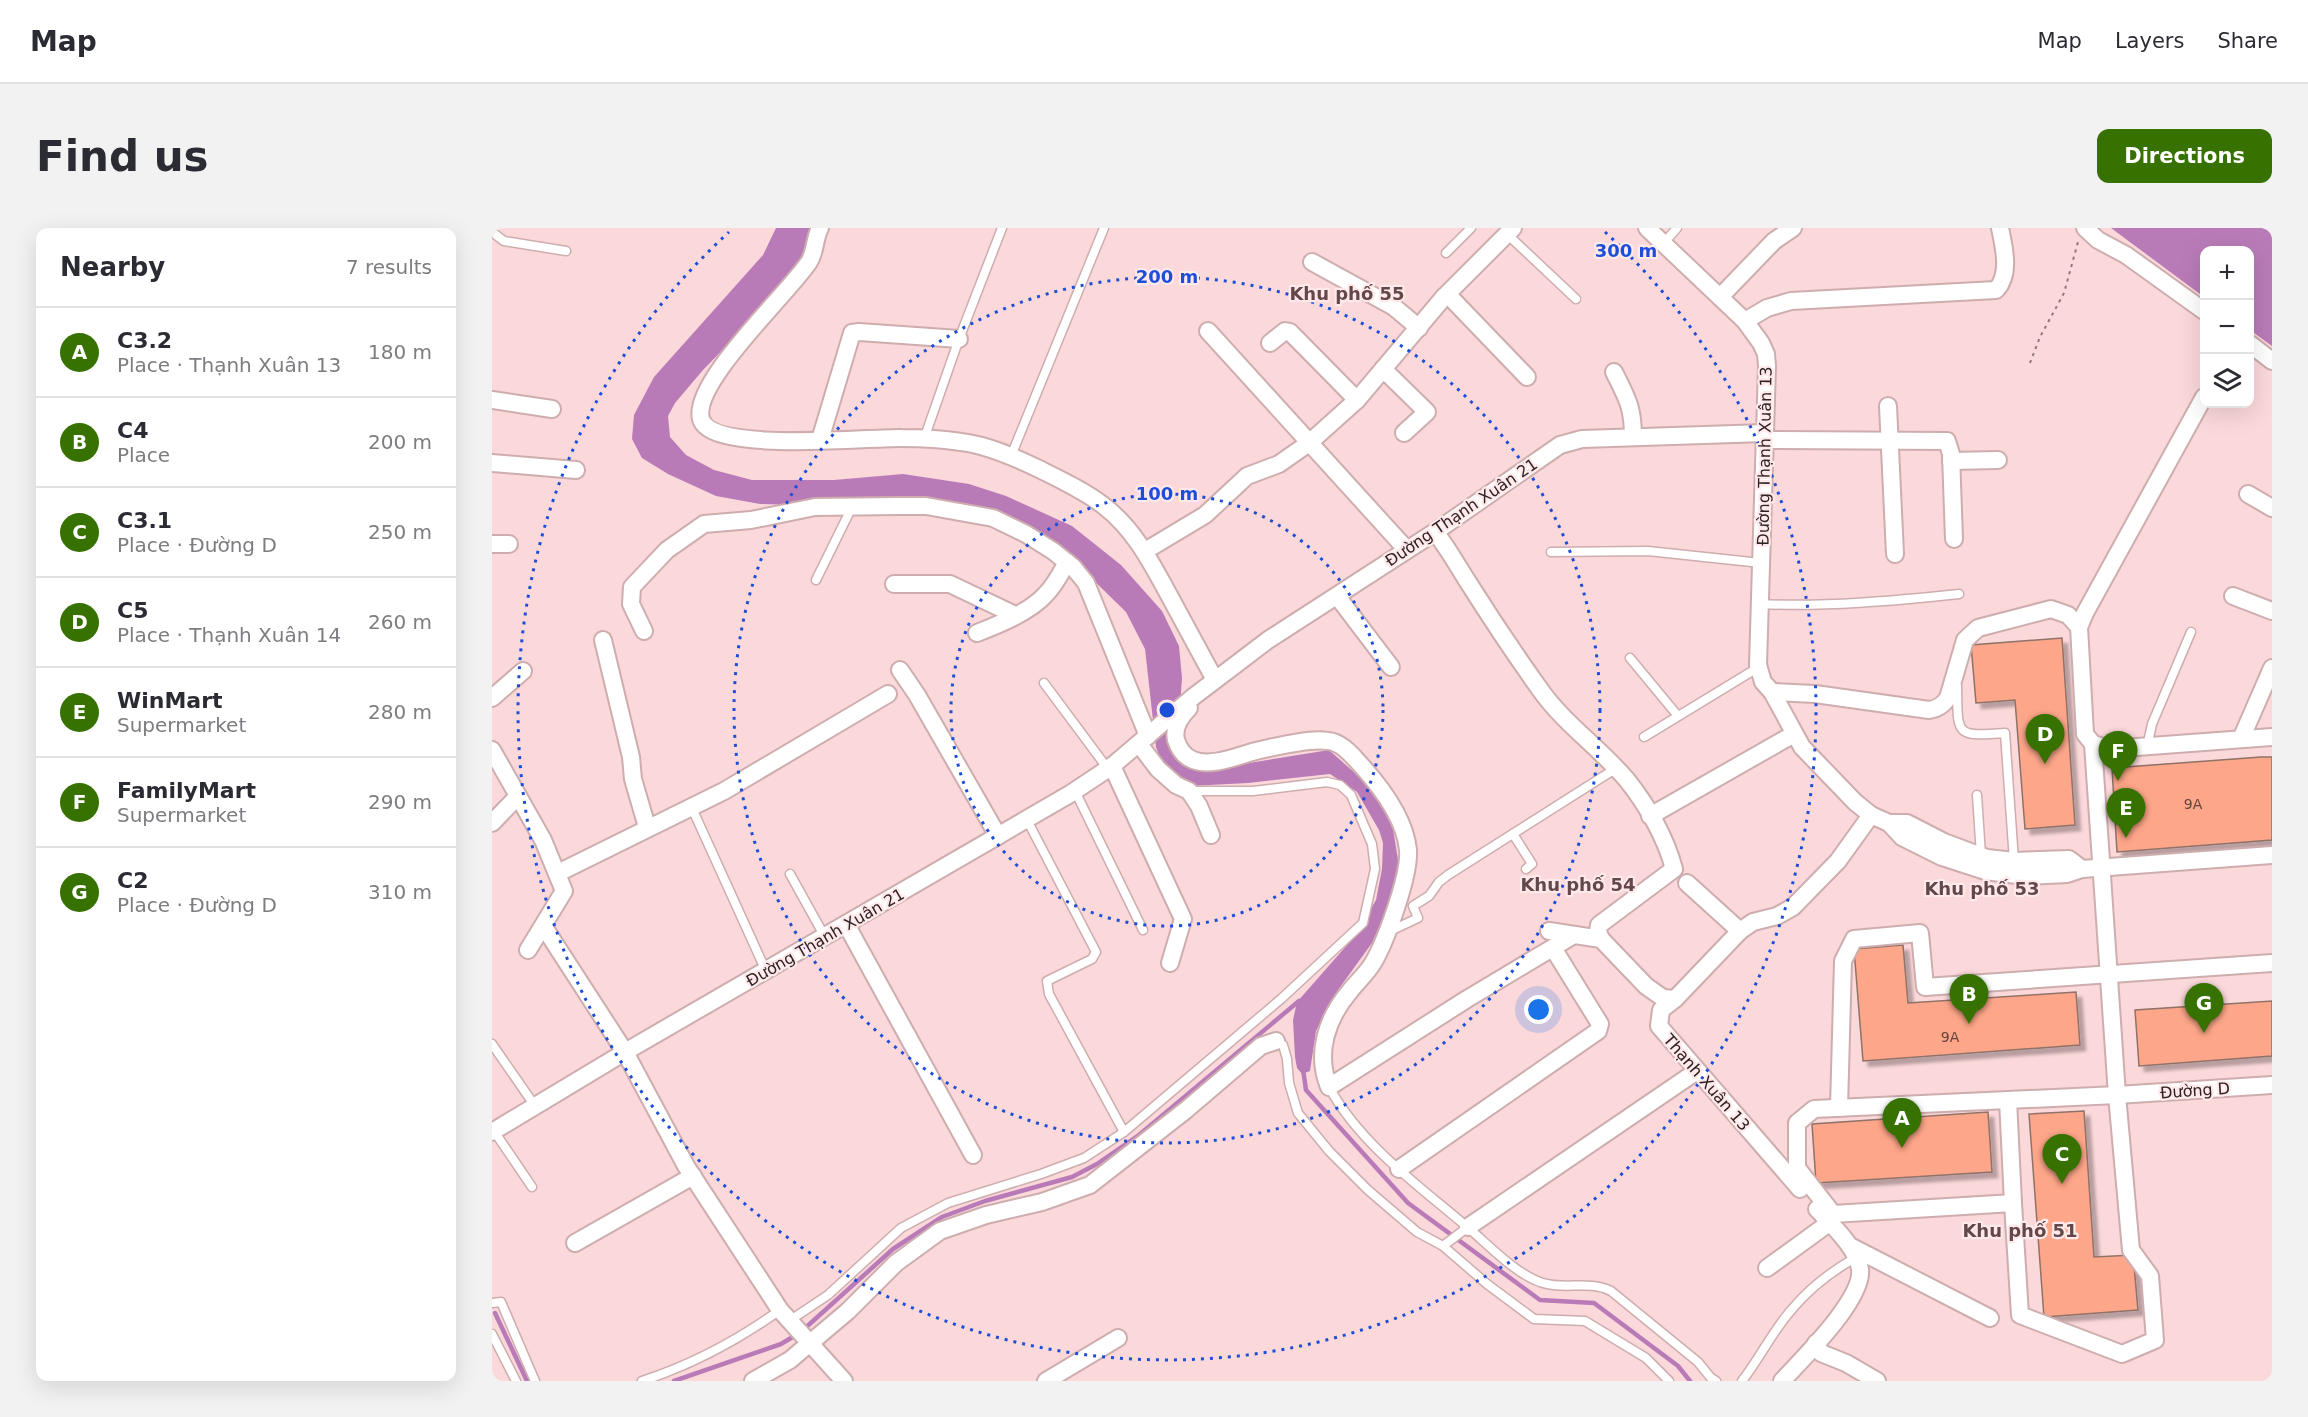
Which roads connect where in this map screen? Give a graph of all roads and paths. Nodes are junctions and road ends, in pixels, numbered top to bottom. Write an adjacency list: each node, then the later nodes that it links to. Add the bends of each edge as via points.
1 (820, 228): 40 (street, via 808,262 744,339 705,392 700,408 701,422 711,431 769,442)
2 (1002, 228): 23 (lane)
3 (1104, 228): 43 (lane)
4 (1471, 228): 14 (lane)
5 (1647, 228): 12 (street, Đường Thạnh Xuân 13)
6 (1677, 228): 12 (lane)
7 (1793, 228): 17 (street, via 1774,241)
8 (2000, 228): 20 (street, via 2005,268 2003,283 1996,290 1791,301 1767,308)
9 (1510, 231): 16 (street); 18 (lane)
10 (492, 232): 13 (lane, via 504,241)
11 (2082, 232): 19 (street, via 2126,255); 27 (path, via 2064,293)
12 (1663, 244): 17 (street, Đường Thạnh Xuân 13)
13 (566, 251)
14 (1446, 253)
15 (1312, 262): 21 (street, via 1394,307)
16 (1444, 297): 21 (street); 30 (street, via 1451,298)
17 (1720, 297): 20 (street, Đường Thạnh Xuân 13)
18 (1576, 299)
19 (2200, 307)
20 (1745, 321): 37 (street, Đường Thạnh Xuân 13, via 1766,354)
21 (1419, 328): 28 (street)
22 (1208, 331): 42 (street)
23 (959, 339): 39 (lane); 40 (street, via 852,333)
24 (1270, 343): 32 (street, via 1279,334 1290,332)
25 (2254, 347): 26 (street)
26 (2272, 361)
27 (2030, 363)
28 (1383, 369): 32 (street); 36 (street, via 1427,412)
29 (1614, 372): 38 (street, via 1630,402)
30 (1527, 377)
31 (492, 400): 35 (street)
32 (1357, 400): 42 (street)
33 (1888, 406): 41 (street)
34 (2200, 407): 69 (street)
35 (552, 409)
36 (1404, 433)
37 (1765, 436): 38 (street, Đường Thạnh Xuân 21); 41 (street, Đường Thạnh Xuân 21); 60 (street, Đường Thạnh Xuân 13)
38 (1633, 437): 51 (street, Đường Thạnh Xuân 21, via 1582,439 1560,445)
39 (924, 439): 40 (street); 43 (street, via 963,442)
40 (820, 440)
41 (1889, 440): 45 (street, Đường Thạnh Xuân 21, via 1947,441); 58 (street)
42 (1310, 443): 55 (street); 56 (street, via 1279,464 1247,476 1205,515)
43 (1011, 456): 56 (street, via 1103,505)
44 (1998, 460): 45 (street)
45 (1951, 461): 52 (street)
46 (492, 463): 47 (street)
47 (576, 470)
48 (2248, 494): 49 (street)
49 (2271, 504)
50 (852, 506): 59 (street, via 926,506 993,518 1026,534); 61 (lane); 70 (street, via 815,507 751,520 704,524 668,550 632,587 631,604)
51 (1435, 532): 55 (street, Đường Thạnh Xuân 21); 97 (street, via 1540,690)
52 (1954, 540)
53 (492, 544): 54 (street)
54 (509, 544)
55 (1407, 550): 64 (street, Đường Thạnh Xuân 21)
56 (1145, 551): 81 (street)
57 (1551, 552): 60 (lane, via 1648,551)
58 (1895, 554)
59 (1067, 562): 68 (street, via 1047,594); 91 (street, via 1086,584 1120,662)
60 (1761, 563): 66 (street, Đường Thạnh Xuân 13)
61 (816, 580)
62 (894, 584): 68 (street, via 950,584)
63 (1959, 594): 66 (lane, via 1889,601)
64 (1337, 596): 76 (street); 81 (street, Đường Thạnh Xuân 21)
65 (2233, 596): 67 (street)
66 (1760, 604): 75 (street, Đường Thạnh Xuân 13)
67 (2272, 611)
68 (1015, 615): 72 (street)
69 (2079, 627): 77 (street, via 2068,615 2051,609 1978,628 1965,640); 92 (street)
70 (644, 631)
71 (2191, 632): 94 (lane, via 2152,724)
72 (977, 633)
73 (603, 640): 108 (street)
74 (1630, 658): 87 (lane)
75 (1759, 667): 83 (street, via 1763,682); 87 (lane)
76 (1391, 668)
77 (1956, 668): 83 (street, via 1948,698 1943,705 1929,710); 114 (lane, via 1958,724 1965,733 1975,735 2006,733)
78 (2272, 668): 93 (street)
79 (900, 670): 111 (street)
80 (523, 671): 86 (street)
81 (1215, 680): 85 (street, Đường Thạnh Xuân 21)
82 (1044, 684): 96 (lane)
83 (1773, 692): 88 (street)
84 (888, 694): 102 (street, via 724,791)
85 (1196, 695): 91 (street, Đường Thạnh Xuân 21); 125 (street, via 1196,701 1175,731 1180,750 1194,761 1326,740 1340,744 1380,789 1398,817 1408,851)
86 (492, 698)
87 (1678, 716): 89 (lane)
88 (1794, 734): 103 (street, via 1802,747); 104 (street)
89 (1644, 737)
90 (2272, 737): 93 (street)
91 (1146, 738): 96 (street, Đường Thạnh Xuân 21); 99 (street, via 1158,769)
92 (2089, 739): 94 (street, via 2110,749); 115 (street)
93 (2241, 740): 94 (street)
94 (2147, 747)
95 (492, 750): 101 (street)
96 (1110, 768): 98 (street, Đường Thạnh Xuân 21); 130 (street, via 1183,919)
97 (1616, 769): 104 (street); 109 (lane)
98 (1075, 791): 105 (street, Đường Thạnh Xuân 21); 123 (lane)
99 (1189, 791): 110 (street); 146 (lane, via 1340,784 1351,795 1372,844 1372,889 1363,923 1281,999)
100 (1977, 795): 113 (lane)
101 (518, 796): 107 (street); 118 (street)
102 (691, 806): 108 (street); 132 (lane)
103 (1871, 814): 106 (street); 124 (street, Thạnh Xuân 13, via 1838,861 1793,907)
104 (1650, 816): 128 (street, via 1670,852 1674,869 1599,925)
105 (1027, 820): 111 (street, Đường Thạnh Xuân 21); 146 (lane, via 1095,952 1092,959 1047,981 1049,994)
106 (1889, 823): 113 (street, via 1907,823); 117 (street, via 1902,837 1942,857 1984,871 2025,876 2067,874)
107 (492, 824)
108 (646, 827): 118 (street)
109 (1513, 834): 116 (lane, via 1532,864); 125 (lane, via 1439,882 1429,896 1413,906 1418,918)
110 (1211, 835)
111 (998, 836): 121 (street, Đường Thạnh Xuân 21)
112 (2272, 855): 115 (street)
113 (1981, 856): 114 (street)
114 (2014, 861): 117 (street, via 2069,859)
115 (2102, 868): 117 (street); 133 (street)
116 (1526, 869)
117 (2082, 869)
118 (558, 873): 122 (street, via 564,891)
119 (790, 874): 126 (lane)
120 (1687, 883): 124 (street)
121 (846, 924): 126 (street, Đường Thạnh Xuân 21); 147 (street)
122 (544, 927): 129 (street); 137 (street)
123 (1143, 930)
124 (1740, 931): 134 (street, Thạnh Xuân 13)
125 (1387, 933): 140 (street, via 1373,964 1348,993 1327,1029 1322,1057 1323,1075)
126 (825, 937): 132 (street, Đường Thạnh Xuân 21)
127 (1551, 939): 128 (street, via 1574,935); 140 (street); 148 (street, via 1600,1023 1598,1031)
128 (1601, 939): 134 (street, via 1646,986 1663,998)
129 (528, 950)
130 (1170, 963)
131 (2272, 963): 133 (street)
132 (766, 971): 137 (street, Đường Thạnh Xuân 21)
133 (2109, 975): 141 (street); 144 (street, via 1924,987 1920,933 1854,939 1843,962)
134 (1675, 999): 138 (street, Thạnh Xuân 13, via 1661,1010 1659,1026)
135 (1276, 1041): 155 (lane, via 1283,1044 1298,1113 1315,1135 1368,1190 1417,1232); 163 (street, via 1262,1047 1089,1185 940,1232 896,1263 848,1311)
136 (492, 1044): 143 (lane)
137 (625, 1052): 143 (street, Đường Thạnh Xuân 21); 149 (street)
138 (1697, 1071): 152 (street, Thạnh Xuân 13); 153 (street)
139 (2272, 1085): 141 (street, Đường D)
140 (1329, 1087): 148 (lane, via 1340,1107)
141 (2117, 1095): 142 (street, Đường D); 151 (street, via 2131,1250 2150,1276 2155,1340 2122,1354 2020,1315)
142 (2008, 1100): 144 (street, Đường D); 151 (street)
143 (535, 1106): 145 (street, Đường Thạnh Xuân 21)
144 (1839, 1108): 151 (street, Đường D, via 1814,1109 1797,1123 1797,1168 1833,1214)
145 (493, 1131): 150 (lane)
146 (1124, 1132): 160 (lane, via 1084,1158 948,1203 901,1228 828,1295)
147 (973, 1155)
148 (1399, 1169): 153 (lane)
149 (693, 1176): 154 (street); 160 (street)
150 (532, 1187)
151 (2013, 1203)
152 (1829, 1222): 156 (street, Thạnh Xuân 13); 157 (street)
153 (1468, 1227): 155 (lane); 172 (lane, via 1500,1256 1543,1283 1601,1286 1611,1291)
154 (575, 1243)
155 (1443, 1246): 171 (lane, via 1534,1319 1585,1321 1646,1358)
156 (1852, 1252): 159 (street); 164 (street, via 1860,1269 1857,1287 1840,1316); 173 (lane, via 1793,1308)
157 (1767, 1268)
158 (492, 1303): 166 (lane, via 501,1302)
159 (1990, 1318)
160 (787, 1319): 163 (street); 167 (lane)
161 (492, 1335): 165 (lane)
162 (1118, 1338): 170 (street)
163 (808, 1342): 168 (street, via 790,1360); 169 (street)
164 (1816, 1343): 174 (street); 175 (street, via 1821,1353)
165 (516, 1381)
166 (535, 1381)
167 (642, 1381)
168 (753, 1381)
169 (844, 1381)
170 (1046, 1381)
171 (1670, 1381)
172 (1716, 1381)
173 (1742, 1381)
174 (1782, 1381)
175 (1877, 1381)

